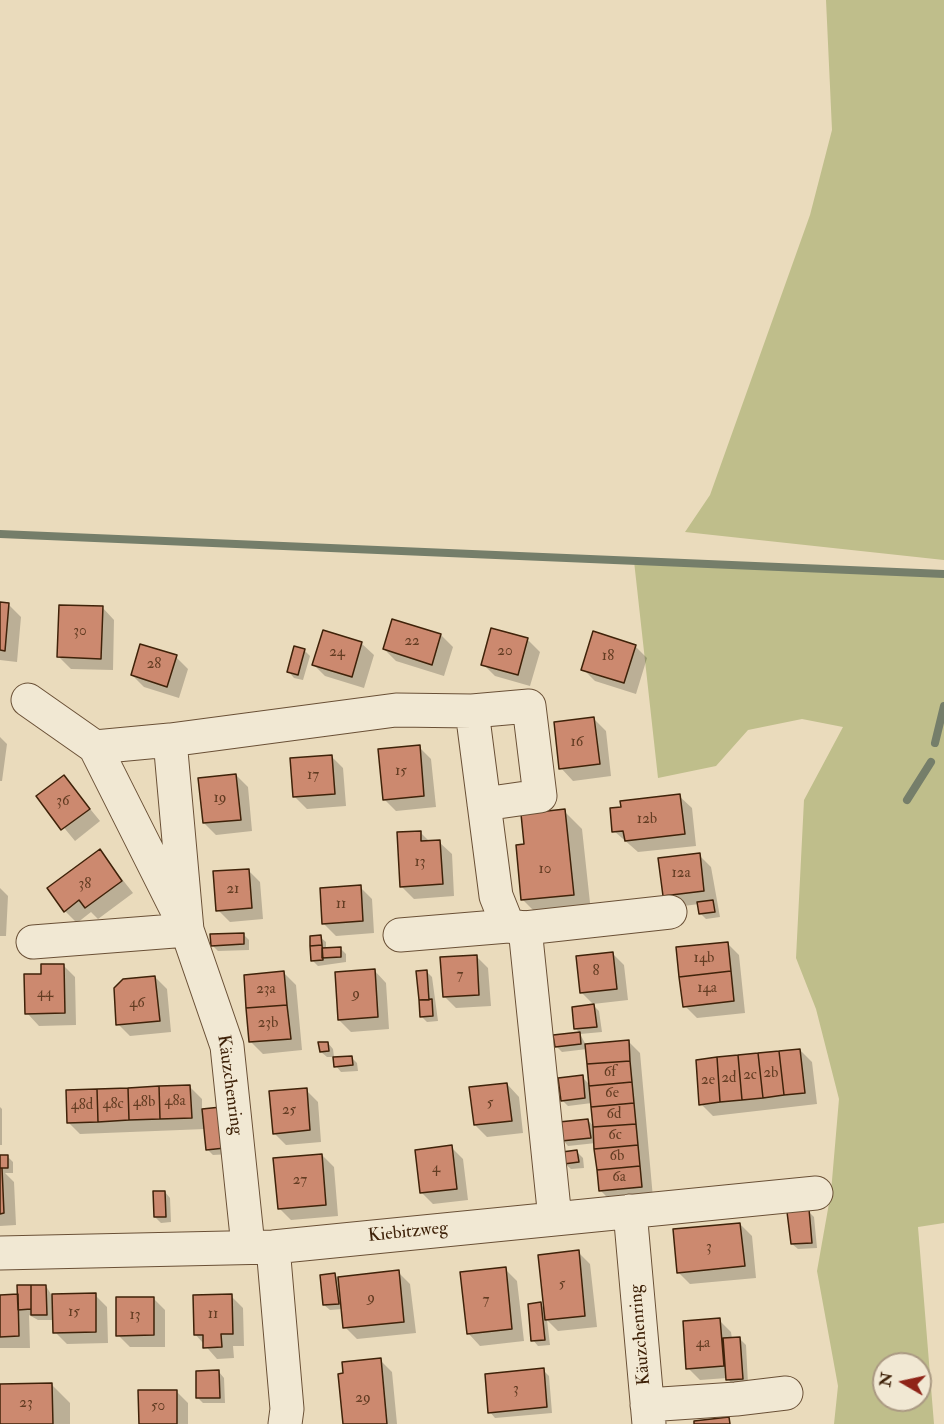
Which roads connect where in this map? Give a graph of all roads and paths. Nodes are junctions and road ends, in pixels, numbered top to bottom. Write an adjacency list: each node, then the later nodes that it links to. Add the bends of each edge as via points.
1 (28, 700): 4 (street, Käuzchenring)
2 (472, 711): 3 (street, via 396,710); 5 (street); 5 (street, via 529,706 540,796)
3 (170, 740): 4 (street); 8 (street, Käuzchenring)
4 (95, 747): 8 (street, Käuzchenring)
5 (484, 804): 7 (street, via 496,896)
6 (670, 912): 7 (street)
7 (517, 927): 9 (street); 13 (street)
8 (187, 930): 10 (street); 14 (street, Käuzchenring, via 227,1046)
9 (400, 935)
10 (33, 942)
11 (816, 1193): 12 (street, Kiebitzweg)
12 (630, 1211): 13 (street, Kiebitzweg); 17 (street, Käuzchenring)
13 (555, 1219): 14 (street, Kiebitzweg)
14 (261, 1246): 15 (street, Kiebitzweg); 18 (street, Käuzchenring, via 287,1409)
15 (0, 1253)
16 (786, 1393): 17 (street)
17 (648, 1414)
18 (285, 1424)

